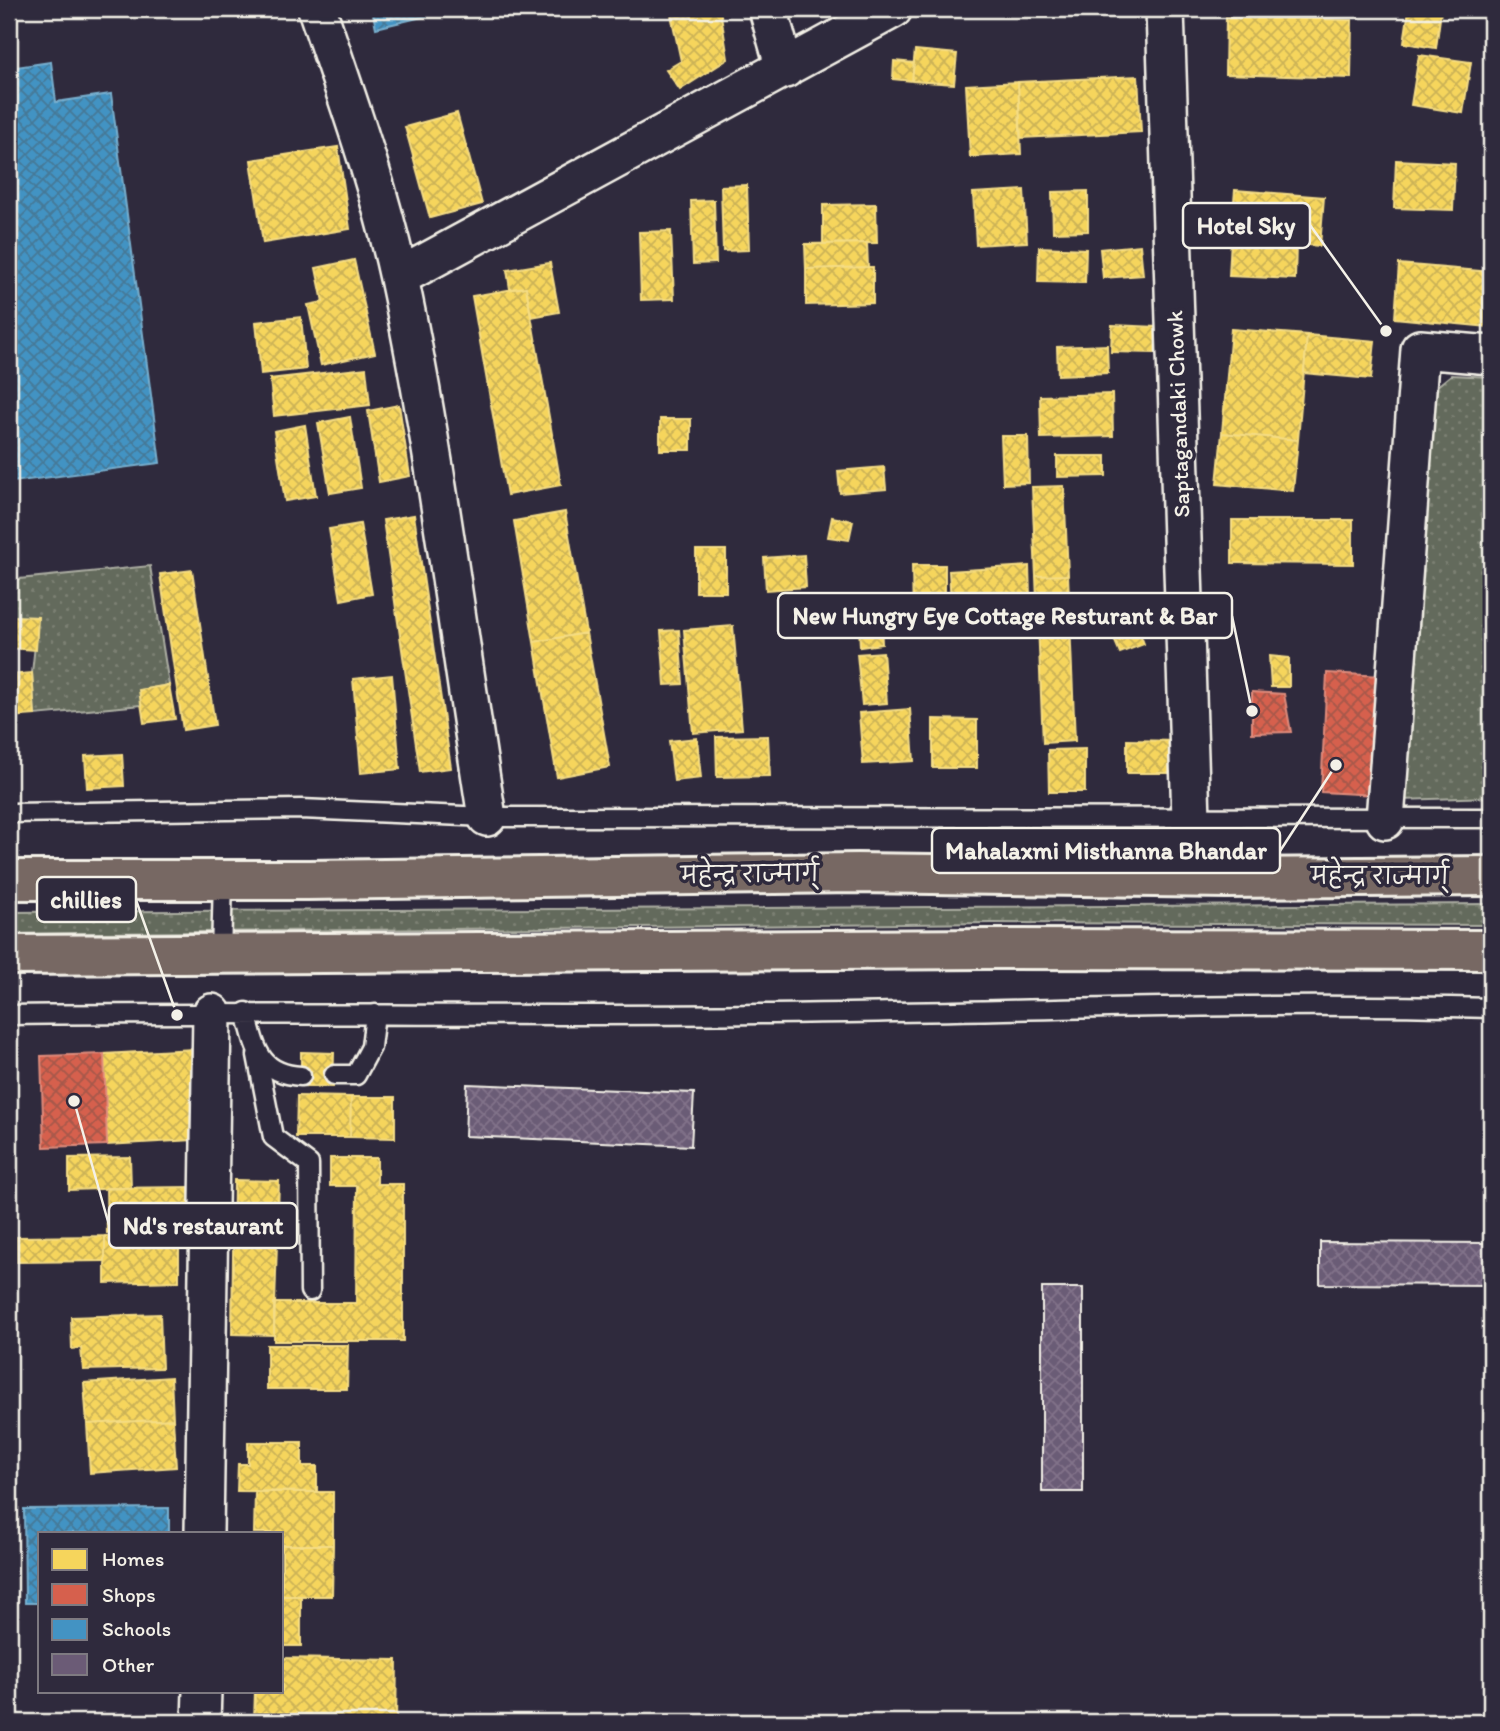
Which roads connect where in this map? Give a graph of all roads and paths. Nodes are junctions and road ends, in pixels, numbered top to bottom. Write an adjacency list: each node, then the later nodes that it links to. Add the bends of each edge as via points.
1 (317, 9): 6 (street, via 376,184)
2 (768, 9): 5 (street)
3 (893, 9): 5 (street)
4 (1165, 9): 11 (street, Saptagandaki Chowk)
5 (785, 69): 6 (street)
6 (399, 277): 9 (street, via 438,486)
7 (1491, 355): 12 (street, via 1420,349)
8 (9, 813): 9 (lane, via 301,809)
9 (487, 817): 11 (lane)
10 (1491, 818): 12 (lane)
11 (1192, 819): 12 (lane)
12 (1385, 820)
13 (1491, 876): 14 (highway, महेन्द्र राज्मार्ग्, via 858,873)
14 (223, 878): 15 (highway, महेन्द्र राज्मार्ग्); 18 (lane)
15 (9, 880)
16 (1491, 950): 18 (highway)
17 (9, 955): 18 (highway)
18 (220, 956)
19 (1491, 1008): 21 (lane)
20 (229, 1012): 21 (lane); 22 (lane); 23 (lane); 27 (street)
21 (375, 1014): 24 (lane, via 371,1047 356,1075)
22 (9, 1015)
23 (257, 1055): 25 (lane, via 285,1075); 26 (lane, via 273,1137 309,1164)
24 (334, 1075)
25 (301, 1076)
26 (310, 1291)
27 (204, 1532)
28 (202, 1692): 29 (street)
29 (201, 1722)

